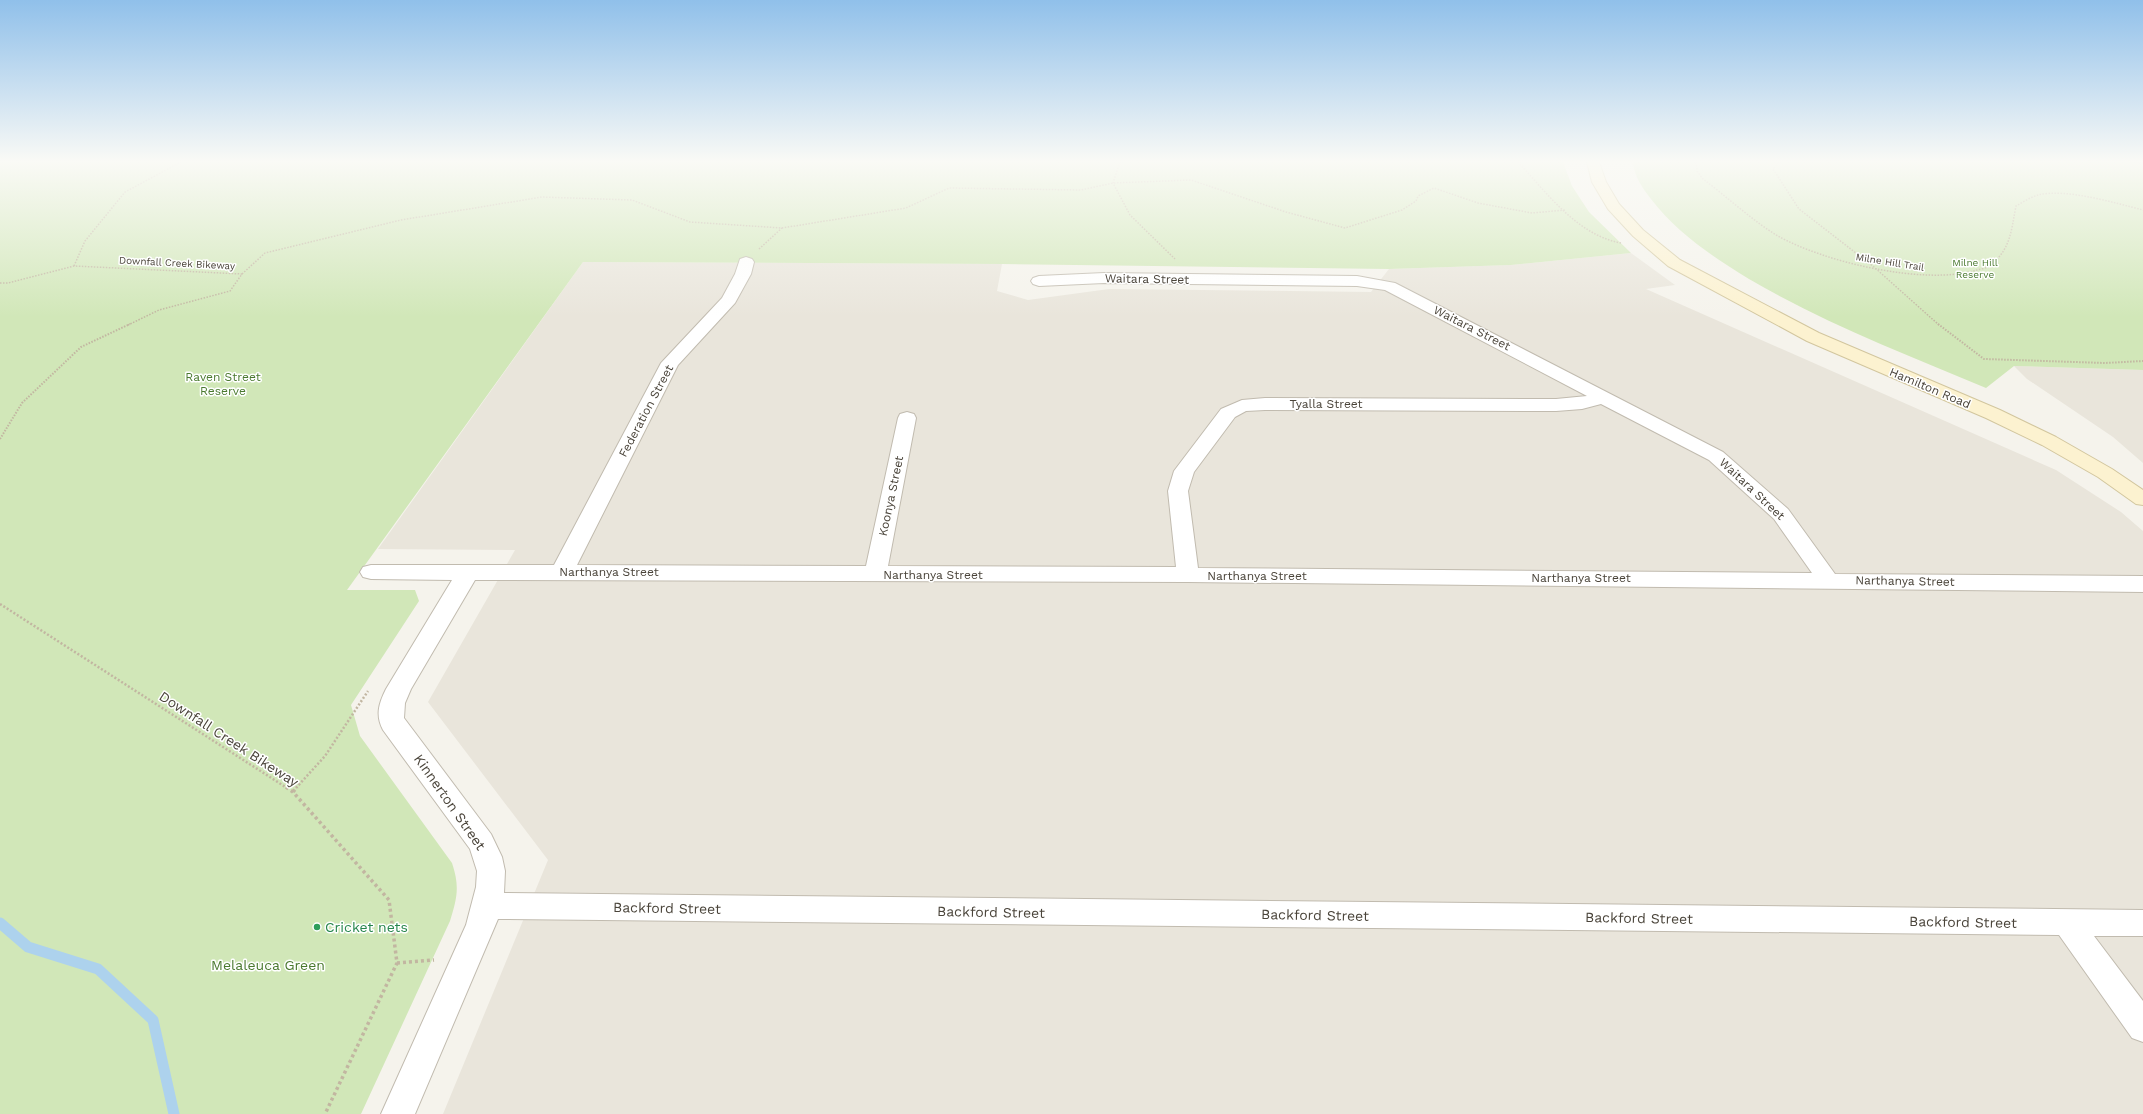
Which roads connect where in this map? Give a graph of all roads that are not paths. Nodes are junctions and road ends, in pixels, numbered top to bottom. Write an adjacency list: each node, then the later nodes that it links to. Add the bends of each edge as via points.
1 (1620, 214): 5 (main road, Hamilton Road, via 1638,233 1674,263)
2 (1637, 214): 5 (main road, Hamilton Road)
3 (746, 262): 11 (street, Federation Street, via 743,274 729,300 670,363)
4 (1039, 281): 6 (street, Waitara Street, via 1104,278 1377,282 1399,290)
5 (1714, 284): 8 (main road, Hamilton Road, via 1813,337 1993,414 2042,438 2099,470)
6 (1604, 397): 13 (street, Tyalla Street, via 1582,403 1556,405 1265,404 1235,409 1221,420 1184,471 1180,481 1178,491); 14 (street, Waitara Street, via 1707,450 1725,463 1781,514)
7 (907, 418): 12 (street, Koonya Street)
8 (2143, 499)
9 (371, 572): 10 (street, Narthanya Street)
10 (468, 572): 11 (street, Narthanya Street); 16 (street, Kinnerton Street, via 401,684 392,703 390,716 392,723 481,842 488,857 490,871 491,887)
11 (562, 572): 12 (street, Narthanya Street)
12 (875, 575): 13 (street, Narthanya Street)
13 (1188, 575): 14 (street, Narthanya Street)
14 (1829, 580): 15 (street, Narthanya Street)
15 (2143, 584)
16 (487, 906): 17 (street, Backford Street); 20 (street, Kinnerton Street)
17 (2067, 923): 18 (street, Backford Street); 19 (street)
18 (2143, 923)
19 (2143, 1027)
20 (398, 1114)

